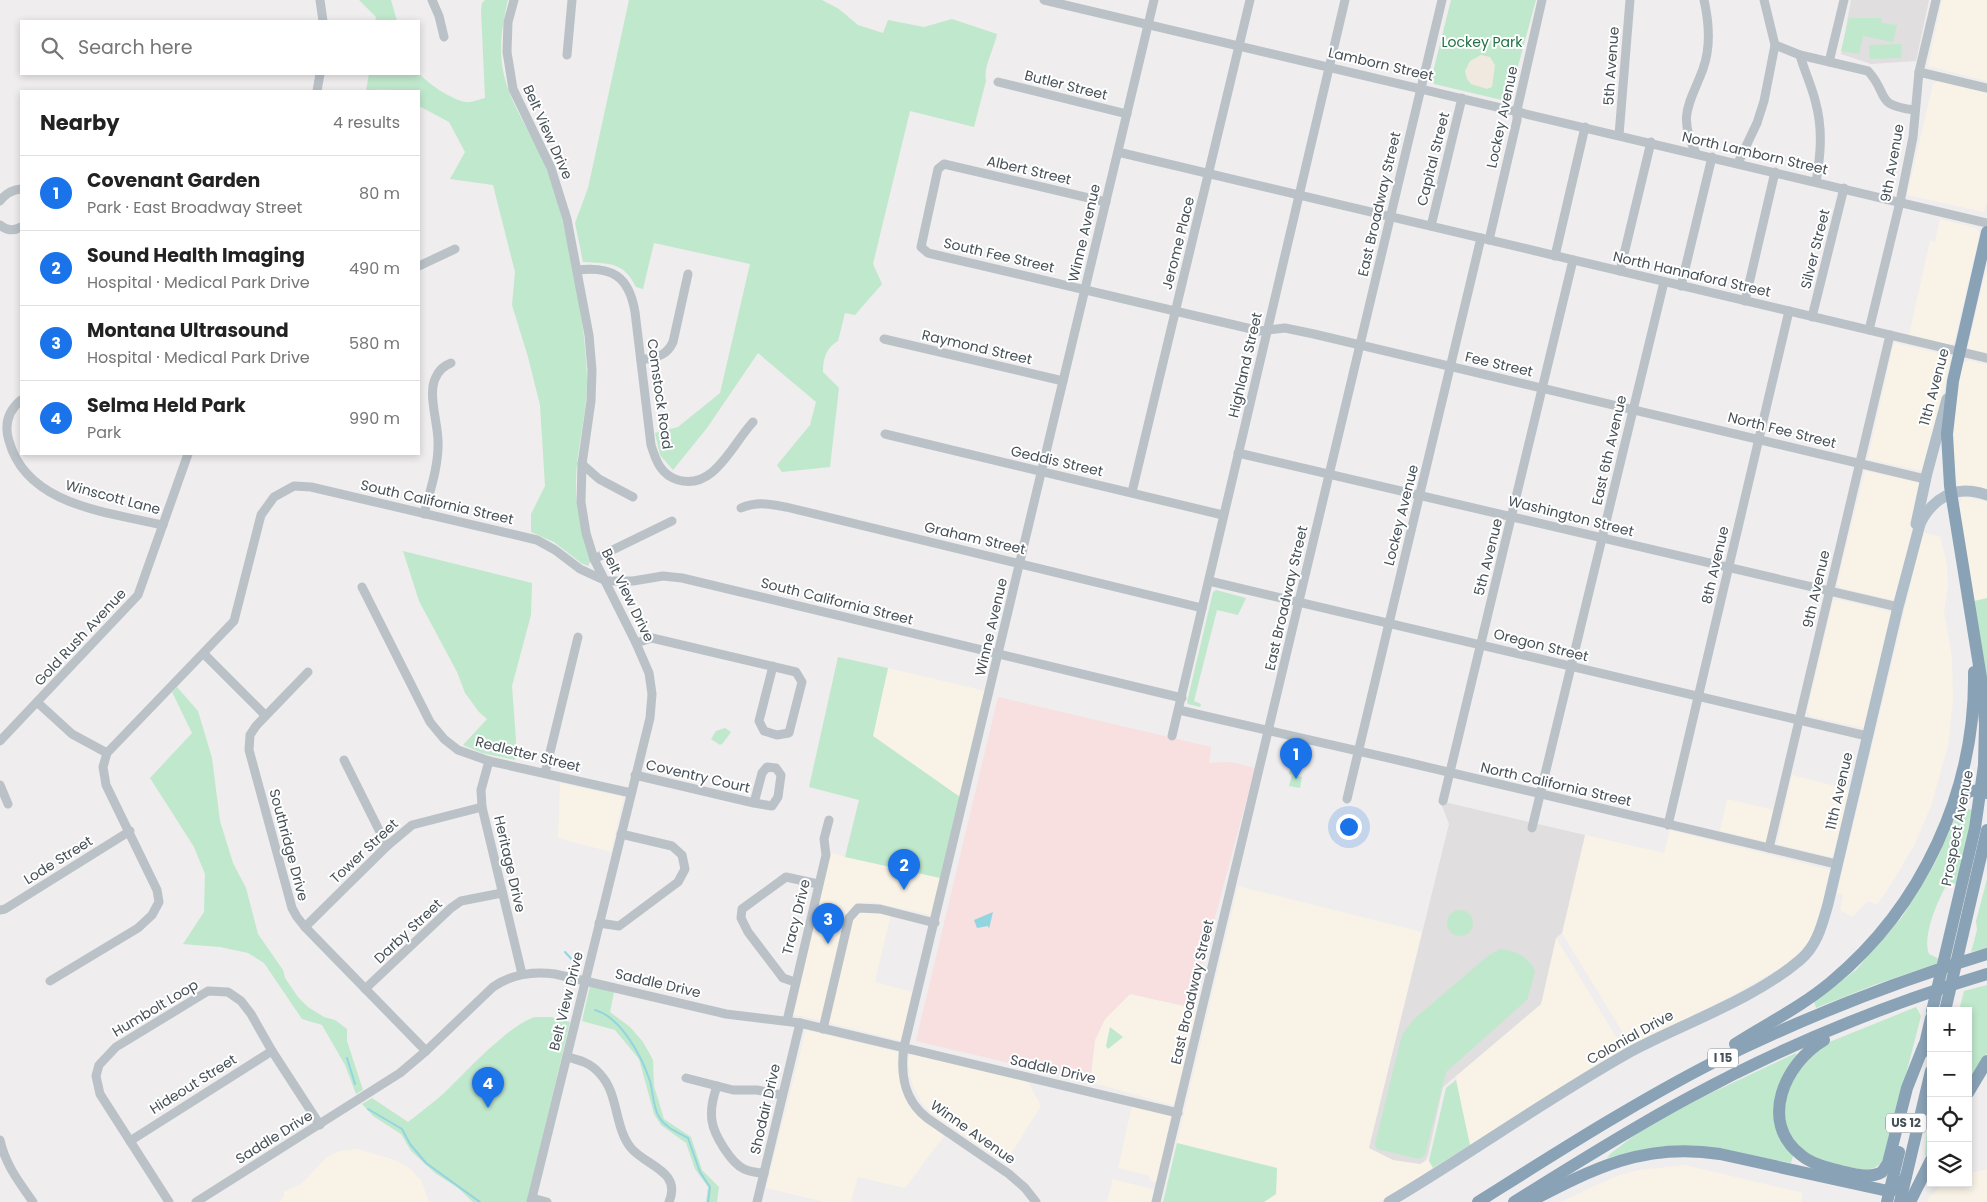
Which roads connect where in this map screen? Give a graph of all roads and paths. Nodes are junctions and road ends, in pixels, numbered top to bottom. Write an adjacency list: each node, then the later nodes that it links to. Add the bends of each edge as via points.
1 (320, 0): 16 (street)
2 (432, 0): 18 (street)
3 (514, 0): 63 (street, Belt View Drive, via 508,22 513,89 551,168 567,218)
4 (572, 0): 21 (street)
5 (1044, 0): 17 (street, Lamborn Street)
6 (1154, 0): 17 (street, Winne Avenue)
7 (1250, 0): 19 (street, Jerome Place)
8 (1345, 0): 24 (street, Highland Street)
9 (1442, 0): 28 (street, East Broadway Street)
10 (1542, 0): 32 (street, Lockey Avenue)
11 (1630, 0): 36 (street, 5th Avenue)
12 (1704, 0): 39 (street, via 1708,46 1686,118)
13 (1764, 0): 20 (street)
14 (1844, 0): 23 (street)
15 (1936, 0): 25 (street, 9th Avenue)
16 (323, 20)
17 (1149, 24): 19 (street, Lamborn Street); 34 (street, Winne Avenue)
18 (444, 37)
19 (1239, 45): 24 (street, Lamborn Street); 43 (street, Jerome Place)
20 (1775, 45): 22 (street); 41 (street, via 1764,101)
21 (567, 55)
22 (1800, 55): 23 (street); 44 (street, via 1821,126)
23 (1830, 62): 33 (street, via 1868,71 1888,104)
24 (1329, 66): 28 (street, Lamborn Street); 47 (street, Highland Street)
25 (1919, 72): 29 (street); 33 (street, 9th Avenue)
26 (320, 75): 30 (street)
27 (998, 82): 34 (street, Butler Street)
28 (1421, 88): 31 (street, Lamborn Street); 51 (street, East Broadway Street)
29 (1987, 88)
30 (317, 90)
31 (1462, 98): 32 (street, Lamborn Street); 54 (street, Capital Street)
32 (1517, 110): 35 (street, North Lamborn Street); 57 (street, Lockey Avenue)
33 (1915, 110): 50 (street, 9th Avenue)
34 (1127, 114): 38 (street, Winne Avenue)
35 (1585, 127): 36 (street, North Lamborn Street); 60 (street)
36 (1619, 135): 37 (street, North Lamborn Street)
37 (1650, 142): 39 (street, North Lamborn Street); 64 (street)
38 (1118, 152): 43 (street, North Hannaford Street); 49 (street, Winne Avenue)
39 (1696, 153): 40 (street, North Lamborn Street)
40 (1712, 157): 41 (street, North Lamborn Street); 67 (street)
41 (1738, 163): 42 (street, North Lamborn Street)
42 (1775, 172): 44 (street, North Lamborn Street); 69 (street)
43 (1209, 173): 47 (street, North Hannaford Street); 70 (street, Jerome Place)
44 (1816, 182): 45 (street, North Lamborn Street)
45 (1844, 188): 50 (street, North Lamborn Street); 72 (street, Silver Street)
46 (20, 189): 48 (street)
47 (1299, 195): 51 (street, North Hannaford Street); 73 (street, Highland Street)
48 (0, 201)
49 (1106, 202): 59 (street, Albert Street, via 941,165 921,243); 68 (street, Winne Avenue)
50 (1900, 202): 52 (street, North Lamborn Street); 74 (street, 9th Avenue)
51 (1390, 216): 54 (street, North Hannaford Street); 77 (street, East Broadway Street)
52 (1987, 223)
53 (0, 225): 55 (street, via 9,230)
54 (1431, 226): 57 (street, North Hannaford Street)
55 (20, 227)
56 (1987, 232): 78 (highway, 11th Avenue)
57 (1485, 239): 60 (street, North Hannaford Street); 82 (street, Lockey Avenue)
58 (455, 249): 62 (street)
59 (924, 252): 68 (street, South Fee Street)
60 (1554, 256): 61 (street, North Hannaford Street)
61 (1573, 260): 64 (street, North Hannaford Street); 85 (street, 5th Avenue)
62 (420, 266)
63 (577, 270): 80 (street, Comstock Road, via 607,270 624,282 633,300); 93 (street, Belt View Drive, via 592,370)
64 (1620, 271): 66 (street, North Hannaford Street)
65 (688, 274): 80 (street, via 669,350 662,357)
66 (1664, 282): 67 (street, North Hannaford Street); 87 (street, East 6th Avenue)
67 (1681, 286): 69 (street, North Hannaford Street)
68 (1085, 289): 70 (street, South Fee Street); 83 (street, Winne Avenue)
69 (1745, 301): 71 (street, North Hannaford Street)
70 (1175, 311): 73 (street, South Fee Street); 98 (street, Jerome Place)
71 (1789, 311): 72 (street, North Hannaford Street); 90 (street, 8th Avenue)
72 (1812, 317): 74 (street, North Hannaford Street)
73 (1267, 330): 77 (street, South Fee Street, via 1285,328); 91 (street, Highland Street)
74 (1869, 330): 75 (street, North Hannaford Street)
75 (1890, 335): 78 (street, North Hannaford Street); 94 (street, 9th Avenue)
76 (884, 340): 83 (street, Raymond Street)
77 (1360, 344): 82 (street, Fee Street); 96 (street, East Broadway Street)
78 (1959, 352): 79 (street, North Hannaford Street); 84 (highway, 11th Avenue)
79 (1987, 358)
80 (641, 360): 88 (street, Comstock Road, via 651,445 660,468 675,479 696,482 710,474)
81 (451, 362): 104 (street, via 439,370 434,380 439,442)
82 (1450, 366): 85 (street, Fee Street); 99 (street, Lockey Avenue)
83 (1063, 381): 95 (street, Winne Avenue)
84 (1953, 381): 97 (main road, 11th Avenue); 100 (highway, Prospect Avenue, via 1947,434)
85 (1542, 388): 87 (street, Fee Street); 106 (street, 5th Avenue)
86 (20, 401): 108 (street, Winscott Lane, via 9,414 7,433 10,446 32,481 66,500)
87 (1632, 410): 90 (street, North Fee Street); 109 (street, East 6th Avenue)
88 (753, 422)
89 (885, 434): 95 (street, Geddis Street)
90 (1758, 440): 94 (street, North Fee Street); 113 (street, 8th Avenue)
91 (1238, 452): 96 (street, Washington Street); 105 (street, Highland Street)
92 (188, 455): 108 (street, Gold Rush Avenue)
93 (582, 464): 102 (street, via 599,479); 111 (street, Belt View Drive, via 581,502)
94 (1858, 464): 97 (street, North Fee Street); 117 (street, 9th Avenue)
95 (1042, 472): 98 (street, Geddis Street); 112 (street, Winne Avenue)
96 (1330, 473): 99 (street, Washington Street); 118 (street, East Broadway Street)
97 (1926, 479): 110 (main road, 11th Avenue, via 1917,511)
98 (1132, 492): 105 (street, Geddis Street)
99 (1420, 494): 106 (street, Washington Street); 122 (street, Lockey Avenue)
100 (1952, 494): 101 (main road, via 1968,490); 110 (main road, 11th Avenue, via 1935,502 1925,512); 121 (highway, Prospect Avenue)
101 (1987, 495)
102 (633, 497)
103 (741, 508): 112 (street, Graham Street, via 763,502)
104 (424, 514): 114 (street, South California Street, via 537,540 580,569); 126 (street, South California Street, via 311,487 294,486 274,497 261,515 234,621)
105 (1223, 515): 115 (street, Highland Street)
106 (1512, 516): 109 (street, Washington Street); 125 (street, 5th Avenue)
107 (672, 521): 111 (street)
108 (163, 525): 133 (street, Gold Rush Avenue, via 138,595)
109 (1602, 538): 113 (street, Washington Street); 129 (street, East 6th Avenue)
110 (1913, 550): 119 (main road, 11th Avenue)
111 (594, 559): 114 (street, Belt View Drive)
112 (1020, 563): 120 (street, Graham Street); 127 (street, Winne Avenue)
113 (1729, 568): 117 (street, Washington Street); 131 (street, 8th Avenue)
114 (606, 581): 124 (street, Belt View Drive); 127 (street, South California Street, via 662,576 682,578)
115 (1209, 581): 118 (street, Oregon Street); 120 (street, Highland Street)
116 (362, 587): 144 (street, Redletter Street, via 430,722 458,750)
117 (1829, 592): 119 (street, Washington Street); 136 (street, 9th Avenue)
118 (1299, 603): 122 (street, Oregon Street); 137 (street, East Broadway Street)
119 (1898, 607): 139 (main road, 11th Avenue)
120 (1202, 608): 132 (street, Highland Street)
121 (1971, 612): 150 (highway, Prospect Avenue, via 1982,677); 168 (highway, via 1974,696 1967,751 1946,821)
122 (1389, 622): 125 (street, Oregon Street); 141 (street, Lockey Avenue)
123 (578, 637): 146 (street)
124 (636, 643): 128 (street, via 652,638); 147 (street, Belt View Drive, via 649,673 652,694 650,718)
125 (1481, 644): 129 (street, Oregon Street); 145 (street, 5th Avenue)
126 (204, 654): 135 (street); 142 (street, South California Street)
127 (998, 654): 132 (street, South California Street); 171 (street, Winne Avenue)
128 (773, 666): 128 (street, via 796,672 802,682 789,733 777,735 764,731 759,722)
129 (1572, 666): 131 (street, Oregon Street); 151 (street, East 6th Avenue)
130 (308, 672): 135 (street, Southridge Drive)
131 (1698, 696): 136 (street, Oregon Street); 158 (street, 8th Avenue)
132 (1182, 698): 134 (street, Highland Street)
133 (37, 702): 140 (street, Gold Rush Avenue); 142 (street, via 72,734)
134 (1180, 710): 137 (street); 138 (street, Highland Street)
135 (265, 715): 172 (street, Southridge Drive, via 250,735 249,750 292,908)
136 (1799, 720): 139 (street, Oregon Street); 164 (street, 9th Avenue)
137 (1268, 730): 141 (street, North California Street); 199 (street, East Broadway Street)
138 (1172, 736)
139 (1867, 736): 165 (main road, 11th Avenue)
140 (0, 741)
141 (1359, 751): 145 (street, North California Street); 152 (street, Lockey Avenue)
142 (107, 753): 161 (street, via 103,767 106,785)
143 (344, 760): 163 (street)
144 (489, 761): 146 (street, Redletter Street); 156 (street, Heritage Drive, via 481,790)
145 (1450, 772): 151 (street, North California Street); 153 (street, 5th Avenue)
146 (545, 773): 149 (street, Redletter Street)
147 (635, 775): 149 (street, Belt View Drive); 154 (street, Coventry Court)
148 (0, 785): 155 (street)
149 (631, 793): 162 (street, Belt View Drive)
150 (1984, 793): 168 (highway, via 1972,790 1963,797 1934,858); 181 (highway, Prospect Avenue)
151 (1540, 794): 158 (street, North California Street); 159 (street, East 6th Avenue)
152 (1347, 799)
153 (1443, 801)
154 (754, 803)
155 (8, 804)
156 (482, 807): 163 (street, Tower Street, via 412,825); 167 (street, Heritage Drive)
157 (829, 820): 166 (street, Tracy Drive, via 824,839 826,855)
158 (1668, 824): 164 (street, North California Street)
159 (1532, 828)
160 (1987, 830): 182 (highway, Prospect Avenue)
161 (130, 831): 169 (street, Lode Street); 176 (street, via 157,890 158,902 152,915 138,928)
162 (621, 834): 170 (street, Belt View Drive); 170 (street, via 672,846 682,855 685,869 678,882 619,926)
163 (387, 846): 172 (street, Tower Street)
164 (1770, 848): 165 (street, North California Street)
165 (1836, 864): 216 (main road, Colonial Drive, via 1828,904 1811,949 1786,971 1734,1002 1629,1053)
166 (818, 884): 178 (street, Tracy Drive); 178 (street, via 786,877 742,909 741,918 748,932 783,978)
167 (502, 893): 174 (street, Heritage Drive); 179 (street, Darby Street, via 461,901 451,908)
168 (1911, 894): 193 (highway, via 1878,937 1840,975 1798,1006 1734,1044)
169 (0, 910)
170 (599, 923): 177 (street, Belt View Drive)
171 (935, 923): 185 (street, via 880,909 858,908 849,918); 188 (street, Winne Avenue)
172 (305, 927): 179 (street, Southridge Drive)
173 (1987, 954): 193 (highway, I 15, via 1865,995)
174 (522, 974): 177 (street, Saddle Drive, via 543,972); 190 (street, Saddle Drive, via 504,979 493,987)
175 (1987, 974): 180 (highway, I 15)
176 (50, 980)
177 (586, 980): 183 (street, Saddle Drive, via 726,1014); 191 (street, Belt View Drive)
178 (795, 982): 183 (street, Tracy Drive)
179 (365, 989): 190 (street, Southridge Drive)
180 (1894, 1005): 187 (highway, via 1822,1041 1796,1063 1784,1084 1779,1106 1782,1128 1793,1148 1824,1167 1864,1175 1882,1172 1889,1160 1907,1088); 218 (highway, I 15, via 1790,1048 1710,1087 1650,1119)
181 (1933, 1007)
182 (1946, 1007)
183 (787, 1021): 184 (street, Saddle Drive)
184 (800, 1023): 185 (street, Saddle Drive); 198 (street, Shodair Drive)
185 (824, 1029): 188 (street, Saddle Drive)
186 (1927, 1033): 187 (highway)
187 (1924, 1045): 206 (highway, US 12)
188 (904, 1047): 199 (street, Saddle Drive); 214 (street, Winne Avenue, via 903,1080 916,1108 1017,1180)
189 (272, 1051): 200 (street, Humbolt Loop); 202 (street, Hideout Street); 202 (street, Humbolt Loop, via 241,1001 228,992 208,990 116,1047 99,1064 97,1084)
190 (426, 1051): 200 (street, Saddle Drive, via 400,1073)
191 (567, 1057): 207 (street, Belt View Drive); 212 (street, via 587,1062 601,1074 631,1149 659,1168 671,1183 673,1194)
192 (1987, 1061): 195 (highway)
193 (1715, 1062): 217 (highway, I 15, via 1617,1116)
194 (686, 1078): 196 (street)
195 (1972, 1085)
196 (717, 1086): 198 (street); 204 (street, via 712,1103 712,1122 723,1146 744,1170)
197 (1927, 1087): 205 (highway)
198 (782, 1095): 204 (street, Shodair Drive)
199 (1178, 1113): 215 (street, East Broadway Street)
200 (320, 1124): 210 (street, Saddle Drive)
201 (0, 1140): 208 (street, via 3,1156)
202 (130, 1141): 209 (street, Humbolt Loop)
203 (1927, 1168): 221 (highway)
204 (764, 1174): 213 (street, Shodair Drive)
205 (1906, 1176): 206 (highway); 220 (highway)
206 (1889, 1196): 219 (highway, via 1730,1156 1678,1150 1617,1160)
207 (532, 1200): 211 (street)
208 (32, 1202)
209 (169, 1202)
210 (196, 1202)
211 (547, 1202)
212 (669, 1202)
213 (757, 1202)
214 (1036, 1202)
215 (1156, 1202)
216 (1389, 1202)
217 (1478, 1202)
218 (1514, 1202)
219 (1529, 1202)
220 (1900, 1202)
221 (1910, 1202)

